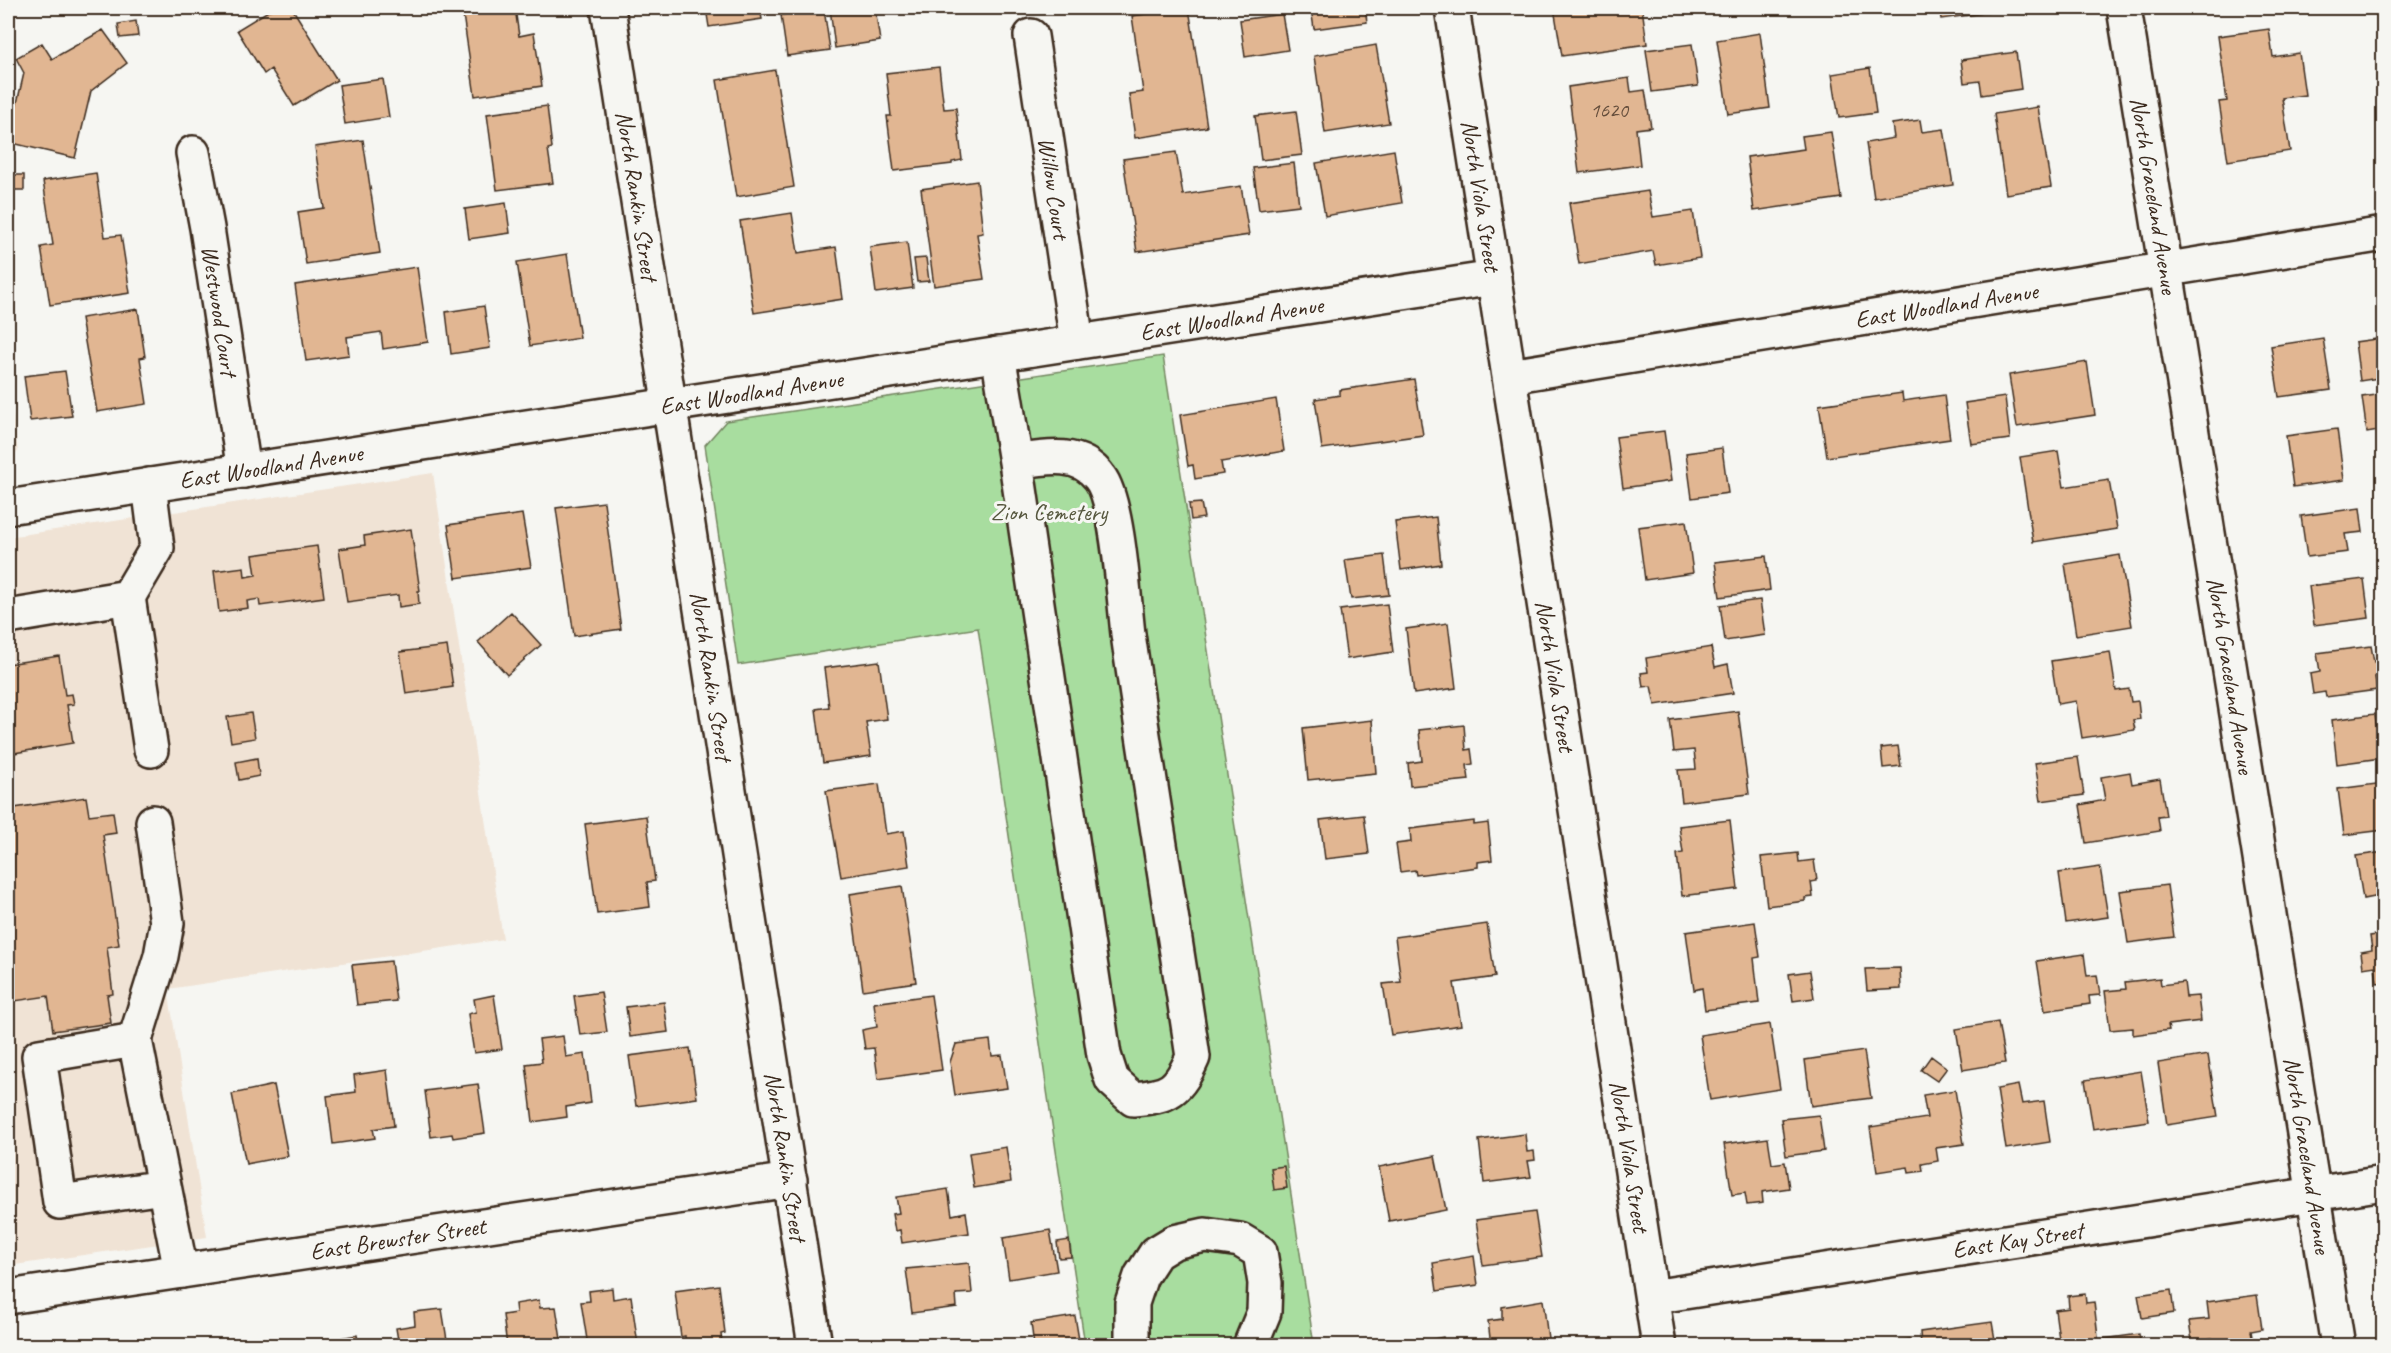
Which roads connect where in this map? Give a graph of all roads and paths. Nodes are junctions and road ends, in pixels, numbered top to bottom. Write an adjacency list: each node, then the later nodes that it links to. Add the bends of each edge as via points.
1 (608, 8): 12 (street, North Rankin Street)
2 (1452, 8): 8 (street, North Viola Street)
3 (2124, 8): 7 (street, North Graceland Avenue)
4 (1031, 36): 9 (street, Willow Court)
5 (193, 153): 14 (street, Westwood Court)
6 (2384, 234): 7 (street, East Woodland Avenue)
7 (2168, 270): 11 (street, East Woodland Avenue); 25 (street, North Graceland Avenue)
8 (1494, 278): 9 (street, East Woodland Avenue); 11 (street, North Viola Street)
9 (1077, 342): 10 (street, East Woodland Avenue)
10 (998, 354): 12 (street, East Woodland Avenue); 13 (street)
11 (1510, 376): 28 (street, North Viola Street)
12 (671, 404): 14 (street, East Woodland Avenue); 22 (street, North Rankin Street)
13 (1017, 462): 13 (street, via 1104,1055 1112,1080 1132,1099 1160,1097 1183,1080 1193,1057 1113,510 1101,478 1083,462 1053,455)
14 (244, 471): 15 (street, East Woodland Avenue)
15 (149, 485): 16 (street, East Woodland Avenue); 17 (street, via 157,548)
16 (8, 507)
17 (128, 597): 18 (street); 19 (street)
18 (8, 617)
19 (151, 750)
20 (153, 822): 21 (street, via 167,923)
21 (135, 1040): 24 (street); 24 (street, via 39,1056 60,1202)
22 (790, 1180): 26 (street, East Brewster Street); 29 (street, North Rankin Street)
23 (2384, 1183): 25 (street, East Kay Street)
24 (164, 1187): 26 (street)
25 (2316, 1194): 28 (street, East Kay Street); 33 (street, North Graceland Avenue)
26 (181, 1271): 27 (street, East Brewster Street)
27 (8, 1297)
28 (1652, 1297): 32 (street, North Viola Street)
29 (815, 1346)
30 (1132, 1346): 31 (street, via 1132,1303 1141,1276 1156,1253 1174,1242 1205,1235 1240,1240 1260,1252 1264,1312)
31 (1250, 1346)
32 (1659, 1346)
33 (2338, 1346)

